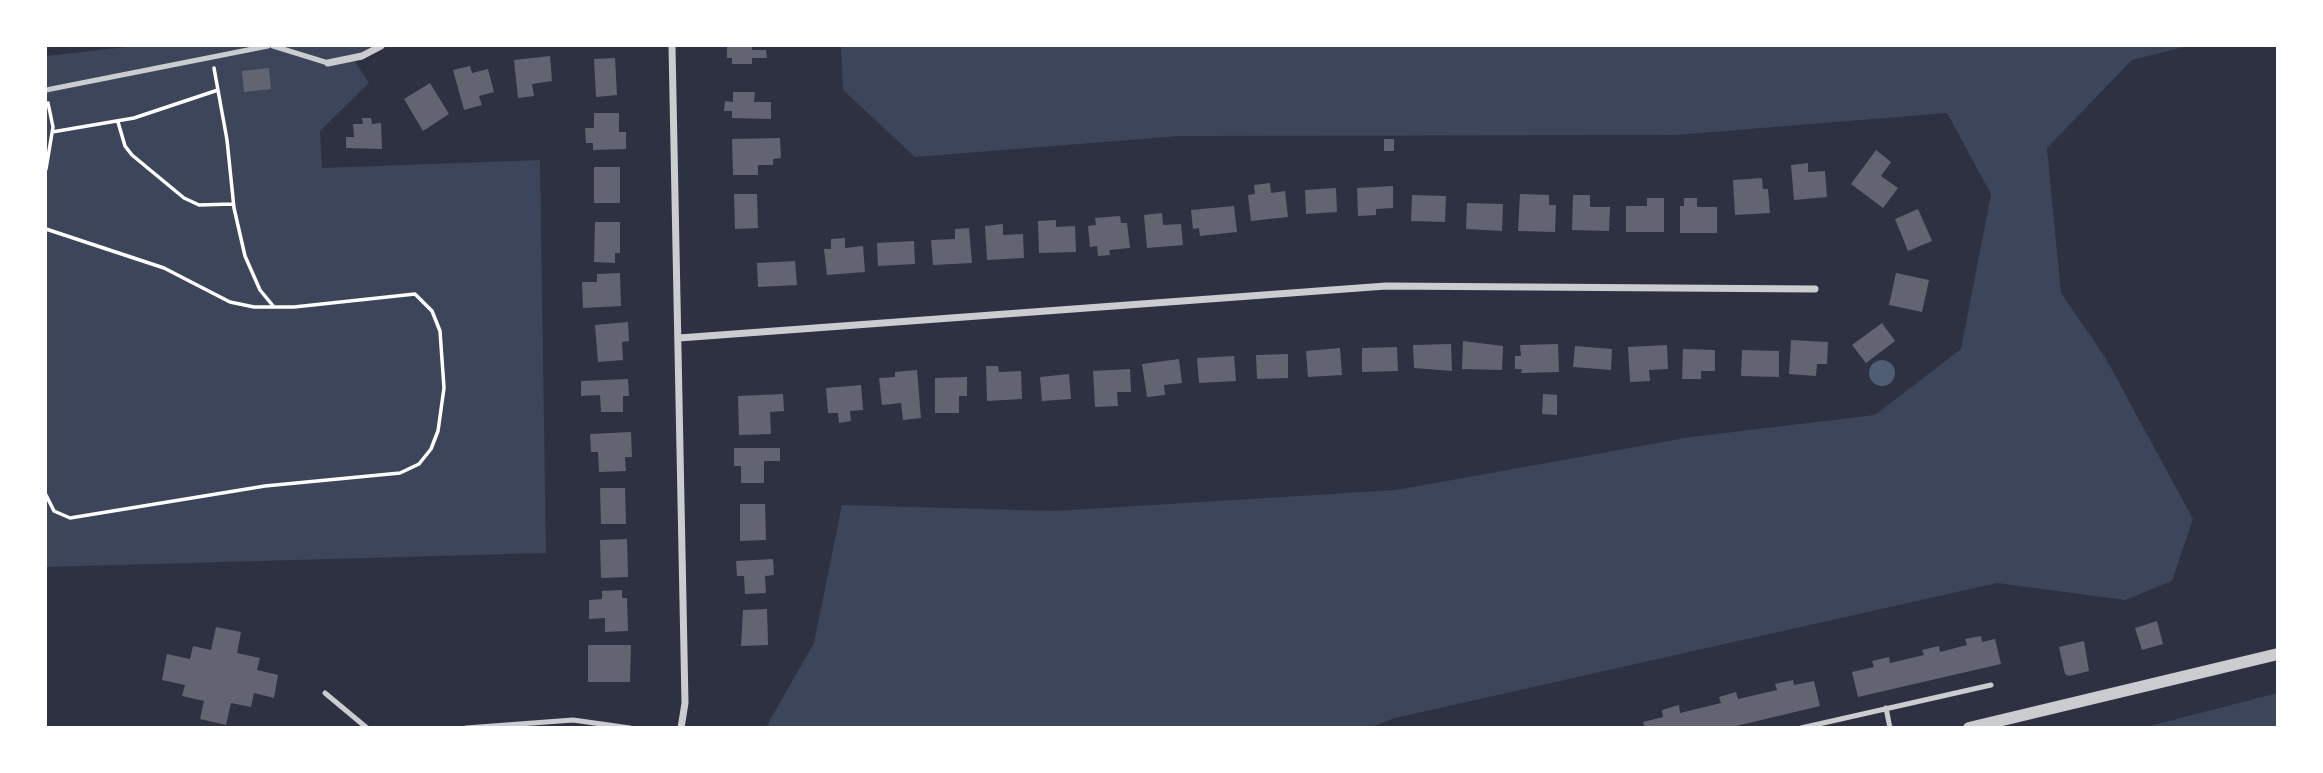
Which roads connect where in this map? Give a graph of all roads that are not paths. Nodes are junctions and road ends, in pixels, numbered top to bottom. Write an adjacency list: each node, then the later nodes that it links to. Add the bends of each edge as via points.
1 (268, 46): 6 (lane)
2 (273, 46): 5 (lane)
3 (380, 46): 5 (street, via 362,56)
4 (672, 46): 8 (street)
5 (328, 63)
6 (46, 90)
7 (1815, 289): 8 (street, via 1387,286)
8 (679, 338): 16 (street, via 685,703)
9 (2277, 654): 19 (street)
10 (1991, 685): 12 (lane)
11 (325, 693): 13 (lane)
12 (1886, 708): 17 (lane); 18 (lane)
13 (367, 727)
14 (466, 727): 15 (lane, via 573,720)
15 (630, 727)
16 (681, 727)
17 (1801, 727)
18 (1890, 727)
19 (1969, 727)

